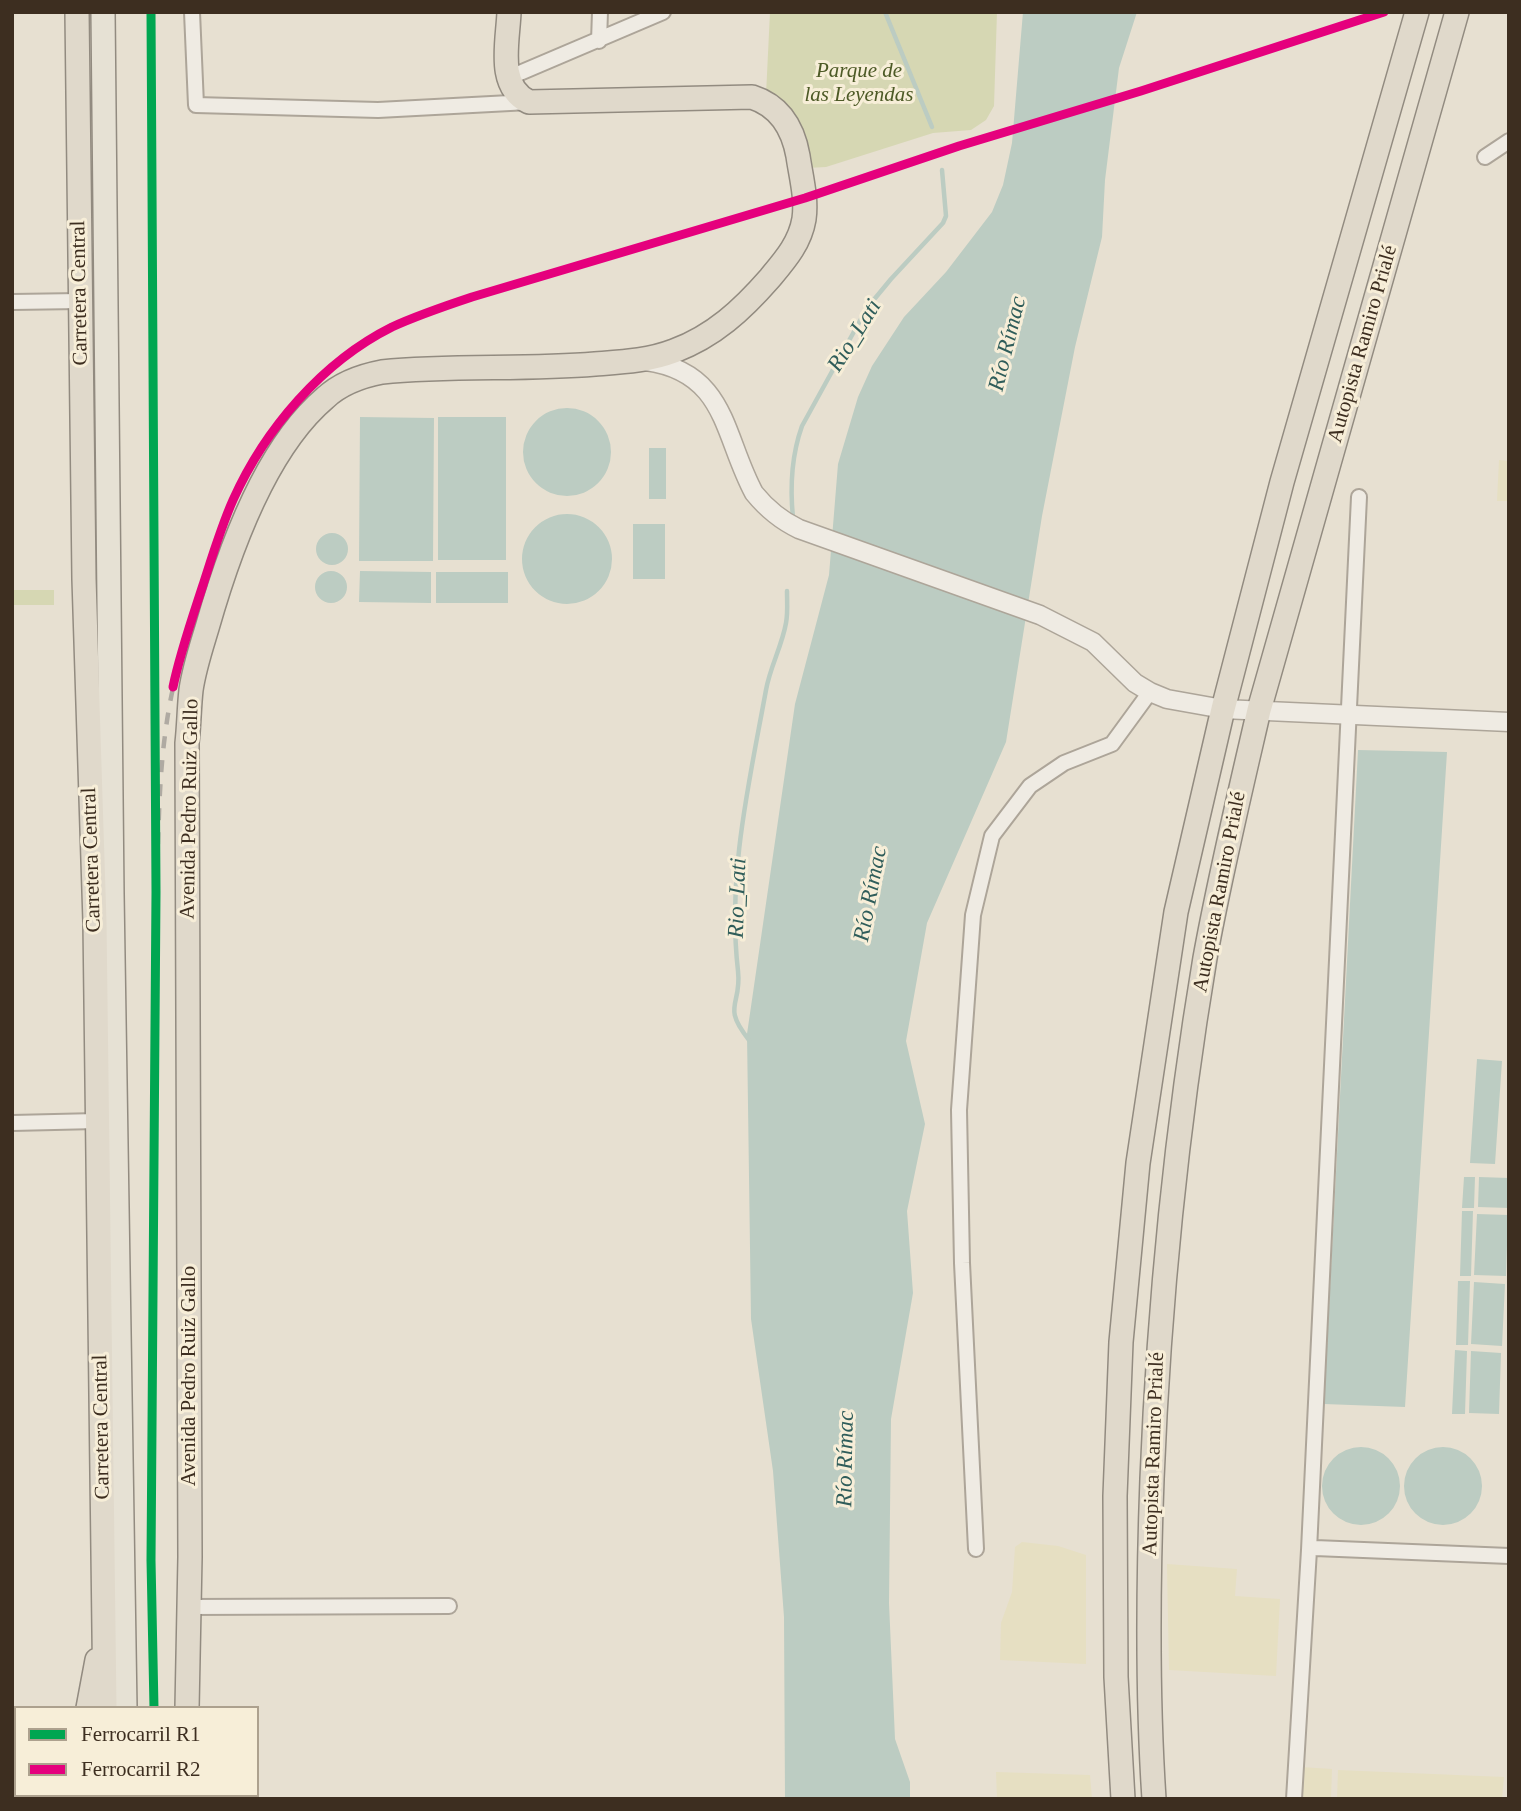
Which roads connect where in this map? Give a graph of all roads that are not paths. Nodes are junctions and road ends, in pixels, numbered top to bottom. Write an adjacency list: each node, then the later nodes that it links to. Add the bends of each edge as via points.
1 (77, 12): 14 (highway, Carretera Central)
2 (103, 12): 33 (main road, Carretera Central)
3 (192, 12): 11 (street, via 196,105 378,110)
4 (509, 12): 10 (highway)
5 (600, 12): 9 (street)
6 (663, 12): 9 (street)
7 (1417, 12): 19 (highway, Autopista Ramiro Prialé, via 1282,482)
8 (1457, 12): 20 (highway, Autopista Ramiro Prialé)
9 (599, 41): 10 (street)
10 (508, 78): 11 (highway)
11 (528, 102): 16 (highway, Avenida Pedro Ruiz Gallo, via 752,97 774,108 790,129 805,198 802,228 792,250 746,306 718,329)
12 (1509, 141): 13 (street)
13 (1485, 158)
14 (80, 301): 15 (street); 23 (highway, Carretera Central)
15 (12, 302)
16 (642, 360): 18 (street, via 678,370 707,391 720,409 754,493 780,519 1040,615 1093,642); 28 (highway, Avenida Pedro Ruiz Gallo, via 394,371 349,382 314,408 273,465 249,510 219,586 191,690 187,743)
17 (1360, 497): 21 (street)
18 (1150, 692): 19 (street); 25 (street, via 1112,744 1064,763 1030,786 992,836 973,915 960,1110 962,1264)
19 (1223, 709): 20 (street); 35 (highway, Autopista Ramiro Prialé, via 1176,912 1138,1163 1121,1342 1115,1496 1116,1678)
20 (1259, 710): 21 (street); 36 (highway, Autopista Ramiro Prialé, via 1206,957 1166,1241 1156,1362 1149,1588)
21 (1348, 715): 22 (street); 26 (street)
22 (1509, 722)
23 (97, 1121): 24 (street); 30 (highway, Carretera Central)
24 (12, 1123)
25 (976, 1549)
26 (1309, 1550): 27 (street); 37 (street)
27 (1509, 1556)
28 (189, 1606): 29 (street); 34 (highway, Avenida Pedro Ruiz Gallo)
29 (449, 1606)
30 (105, 1619): 31 (highway); 32 (highway, Carretera Central)
31 (88, 1706)
32 (105, 1706)
33 (125, 1706)
34 (187, 1706)
35 (1123, 1799)
36 (1154, 1799)
37 (1294, 1799)

